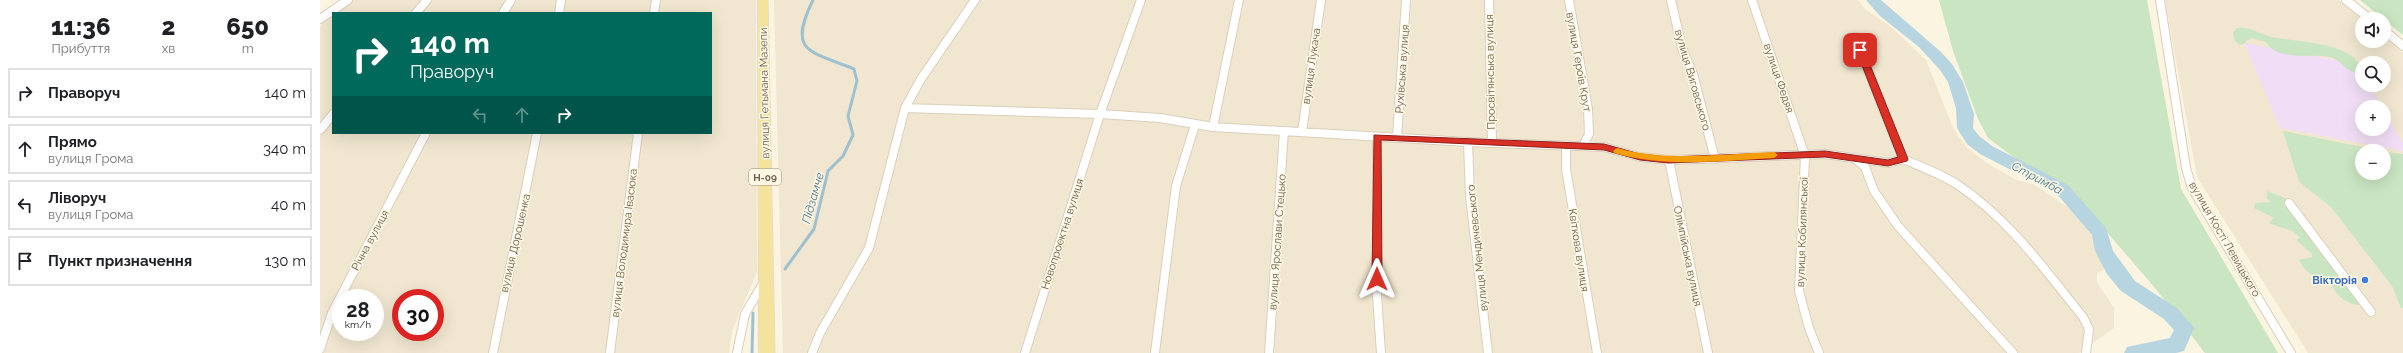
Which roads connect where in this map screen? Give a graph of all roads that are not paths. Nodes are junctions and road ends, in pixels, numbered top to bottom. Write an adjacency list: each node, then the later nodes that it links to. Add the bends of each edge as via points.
1 (348, 0): 23 (street)
2 (427, 0): 18 (street)
3 (511, 0): 19 (street)
4 (561, 0): 20 (street)
5 (656, 0): 21 (street)
6 (763, 0): 50 (main road, вулиця Гетьмана Мазепи / Н-09)
7 (975, 0): 27 (street, via 921,79)
8 (1141, 0): 28 (street, Новопроектна вулиця)
9 (1239, 0): 31 (street)
10 (1320, 0): 34 (street, вулиця Лукача)
11 (1406, 0): 39 (street, Рухівська вулиця)
12 (1489, 0): 41 (street, Просвітянська вулиця)
13 (1569, 0): 43 (street, вулиця Героїв Крут, via 1588,109 1589,134)
14 (1671, 0): 46 (street, вулиця Виговського, via 1682,48 1693,74)
15 (1752, 0): 44 (street, вулиця Федяя)
16 (2160, 0): 68 (street, вулиця Кості Левицького, via 2186,168 2192,188)
17 (2346, 0): 22 (street)
18 (417, 12)
19 (504, 12)
20 (559, 12)
21 (654, 12)
22 (2361, 12)
23 (320, 20)
24 (1855, 36): 47 (street)
25 (2391, 36): 26 (street)
26 (2403, 46)
27 (905, 108): 28 (street); 57 (street, via 869,248 820,333)
28 (1100, 114): 30 (street, via 1160,118); 58 (street, Новопроектна вулиця)
29 (332, 115): 32 (street)
30 (1195, 125): 31 (street); 59 (street, via 1176,186)
31 (1213, 127): 33 (street)
32 (320, 130)
33 (1284, 131): 34 (street); 60 (street, вулиця Ярослави Стецько)
34 (1302, 132): 38 (street)
35 (425, 134): 52 (street, Річна вулиця, via 332,313)
36 (537, 134): 53 (street, вулиця Дорошенка, via 505,280)
37 (638, 134): 54 (street, вулиця Володимира Івасюка)
38 (1377, 137): 39 (street); 61 (street, via 1377,295)
39 (1397, 138): 40 (street)
40 (1468, 142): 41 (street); 62 (street, вулиця Мендичевського, via 1470,196)
41 (1492, 143): 42 (street)
42 (1566, 146): 43 (street); 63 (street, Квіткова вулиця, via 1569,188)
43 (1582, 146): 48 (street, via 1604,147 1640,157)
44 (1805, 156): 45 (street, via 1825,154); 46 (street, via 1768,155); 65 (street, вулиця Кобилянської, via 1799,291 1808,328)
45 (1852, 157): 47 (street, via 1888,163); 66 (street, via 1865,167 1874,191 1898,226)
46 (1715, 159): 48 (street)
47 (1904, 159): 67 (street, via 1944,176 1960,186 2013,232 2083,317 2089,329)
48 (1668, 160): 64 (street, Олімпійська вулиця)
49 (2289, 203): 51 (street)
50 (766, 277): 55 (street, via 746,307 741,320); 56 (main road, вулиця Гетьмана Мазепи / Н-09)
51 (2371, 312)
52 (320, 350)
53 (493, 353)
54 (610, 353)
55 (737, 353)
56 (767, 353)
57 (812, 353)
58 (1024, 353)
59 (1155, 353)
60 (1268, 353)
61 (1381, 353)
62 (1488, 353)
63 (1596, 353)
64 (1708, 353)
65 (1819, 353)
66 (2013, 353)
67 (2086, 353)
68 (2291, 353)

